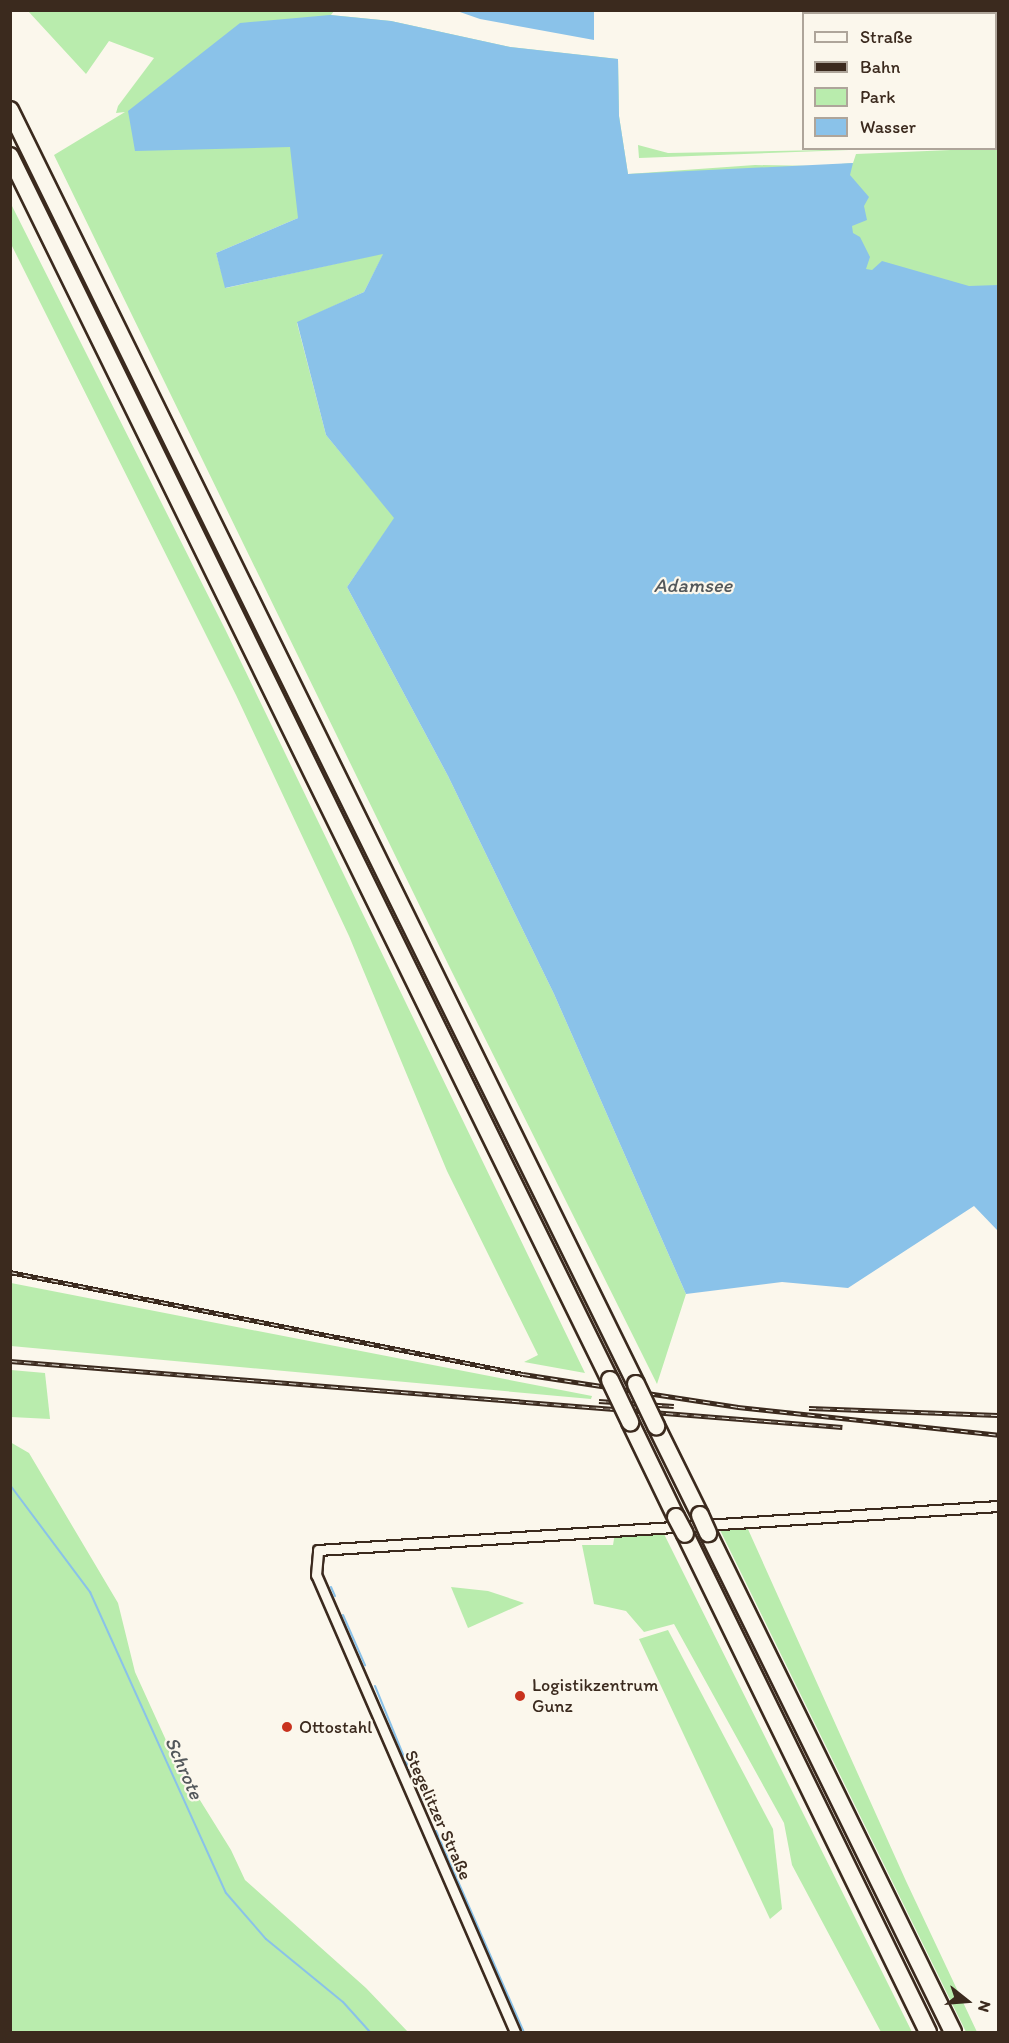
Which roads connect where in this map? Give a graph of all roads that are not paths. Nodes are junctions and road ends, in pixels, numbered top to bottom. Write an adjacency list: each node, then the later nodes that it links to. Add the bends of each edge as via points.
1 (10, 110): 6 (highway, bridge)
2 (10, 156): 5 (highway, bridge)
3 (999, 1506): 4 (street, Stegelitzer Straße, via 327,1548 315,1553 314,1568 331,1611)
4 (515, 2032)
5 (928, 2032)
6 (953, 2032)

